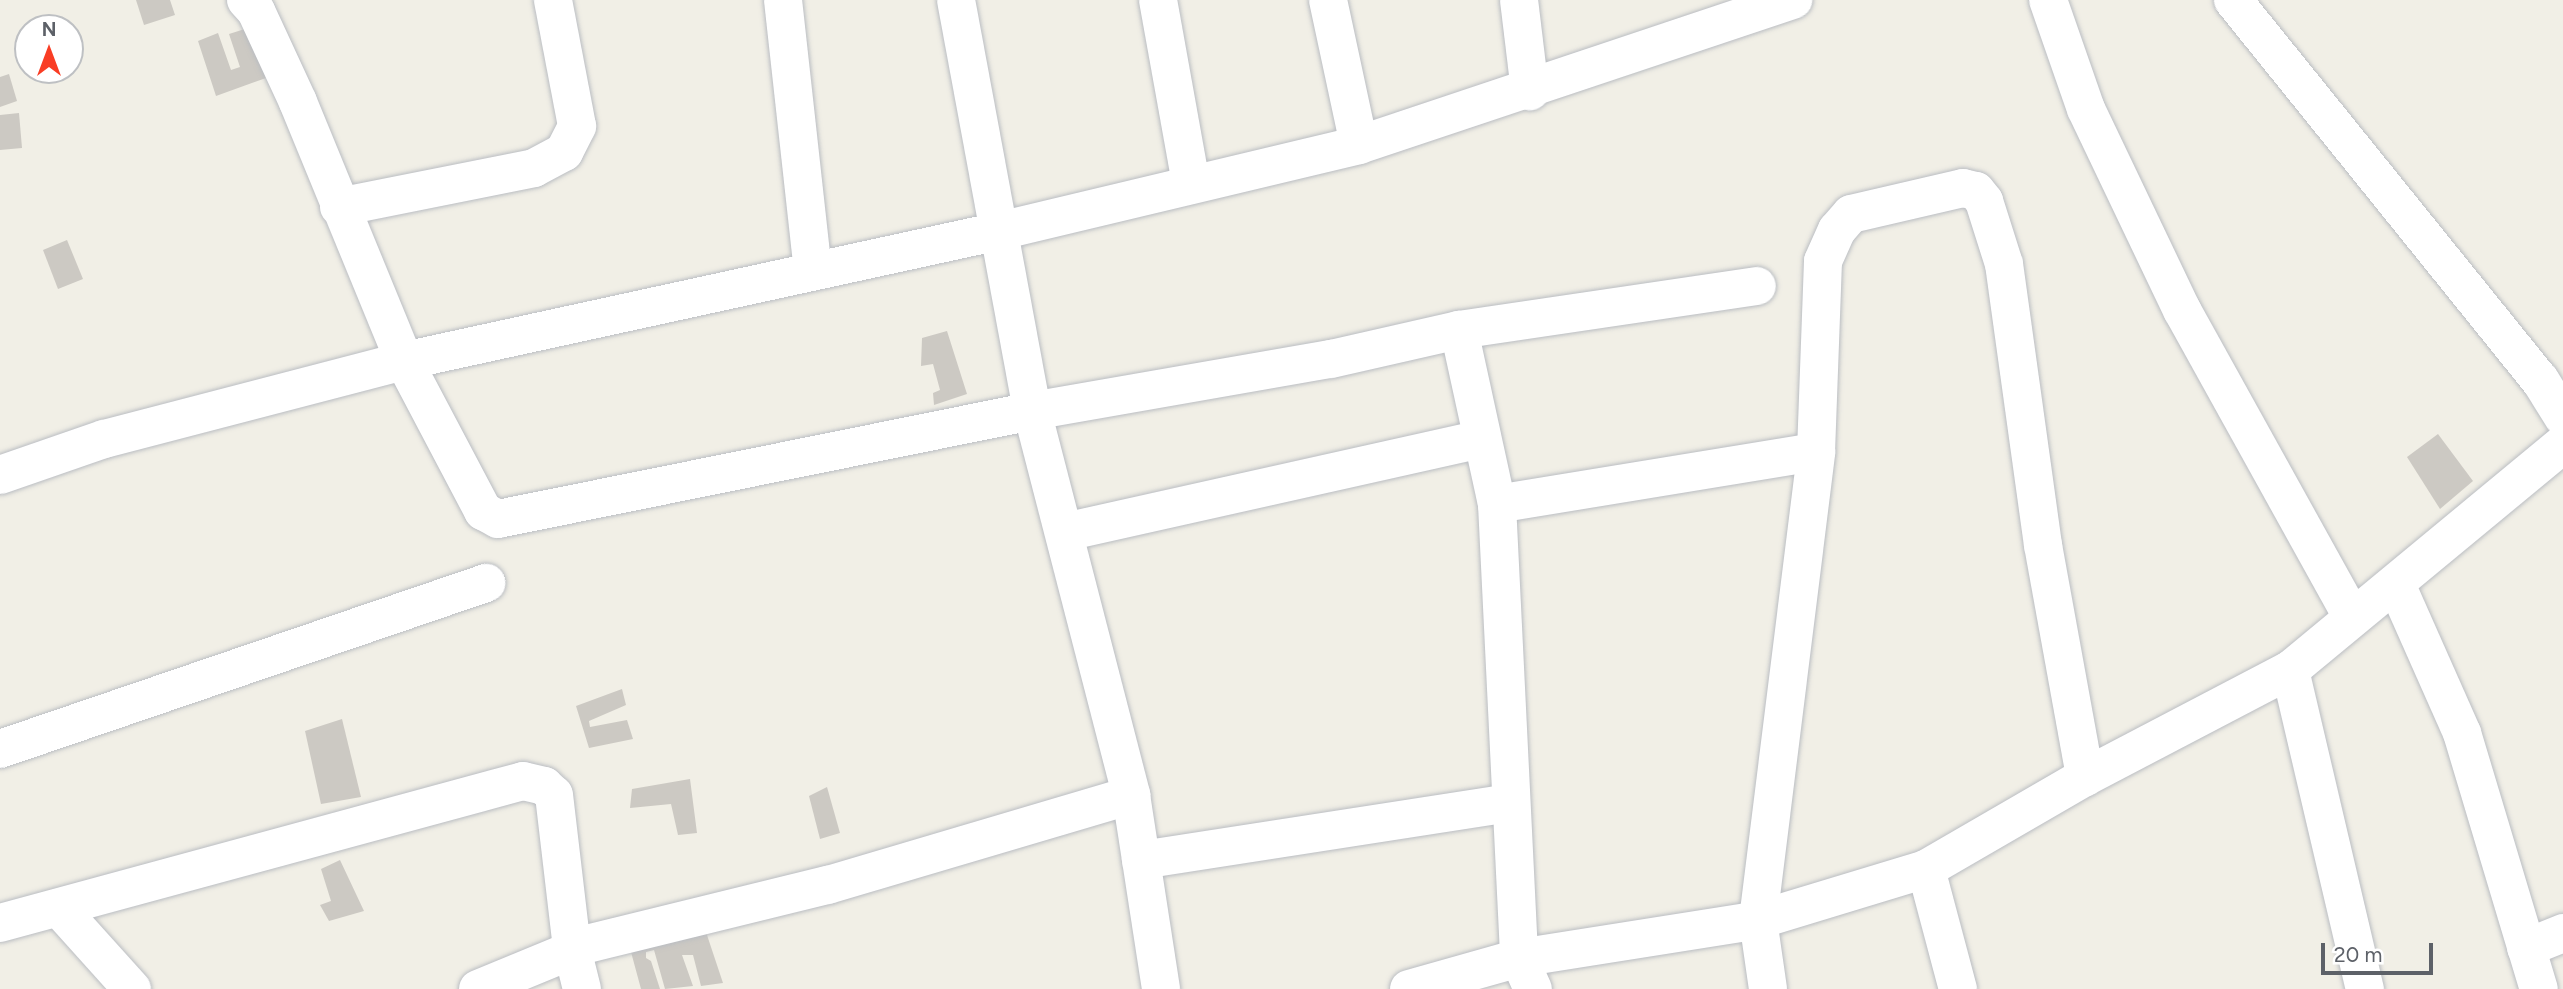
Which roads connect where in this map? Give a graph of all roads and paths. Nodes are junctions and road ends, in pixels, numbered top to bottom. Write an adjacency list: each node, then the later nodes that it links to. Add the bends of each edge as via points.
1 (246, 0): 14 (street, via 256,11 298,102)
2 (553, 0): 14 (street, via 577,126 564,152 534,168)
3 (783, 0): 16 (street)
4 (956, 0): 15 (street)
5 (1158, 0): 13 (street)
6 (1328, 0): 12 (street)
7 (1519, 0): 11 (street)
8 (1793, 0): 11 (street)
9 (2048, 0): 30 (street, via 2086,109 2182,310)
10 (2233, 0): 21 (street, via 2540,380)
11 (1530, 91): 12 (street)
12 (1359, 145): 13 (street)
13 (1191, 184): 15 (street)
14 (338, 207): 19 (street)
15 (999, 231): 16 (street); 20 (street)
16 (813, 271): 19 (street)
17 (1757, 286): 18 (street)
18 (1459, 330): 20 (street, via 1331,359); 22 (street)
19 (404, 360): 20 (street, via 483,511 498,519); 25 (street, via 104,439)
20 (1032, 411): 27 (street)
21 (2563, 417)
22 (1481, 439): 26 (street); 27 (street)
23 (2563, 444): 29 (street)
24 (1816, 452): 26 (street); 33 (street, via 1823,261 1837,230 1851,214 1903,199 1963,188 1976,191 1984,201 2004,264 2043,545); 39 (street)
25 (0, 475)
26 (1497, 504): 35 (street)
27 (1065, 532): 34 (street)
28 (486, 583): 32 (street)
29 (2396, 584): 30 (street); 42 (street, via 2462,733)
30 (2352, 617): 31 (street)
31 (2290, 670): 33 (street); 52 (street)
32 (0, 749)
33 (2085, 777): 37 (street)
34 (1131, 795): 36 (street); 43 (street, via 828,885)
35 (1509, 803): 36 (street); 44 (street)
36 (1141, 860): 48 (street)
37 (1926, 869): 39 (street); 51 (street)
38 (59, 908): 40 (street); 43 (street, via 523,781 544,786 554,795); 45 (street)
39 (1758, 920): 44 (street); 50 (street)
40 (0, 923)
41 (2563, 933): 42 (street)
42 (2526, 948): 53 (street)
43 (572, 949): 46 (street); 47 (street)
44 (1526, 973): 49 (street)
45 (132, 989)
46 (478, 989)
47 (582, 989)
48 (1161, 989)
49 (1409, 989)
50 (1768, 989)
51 (1958, 989)
52 (2365, 989)
53 (2539, 989)

